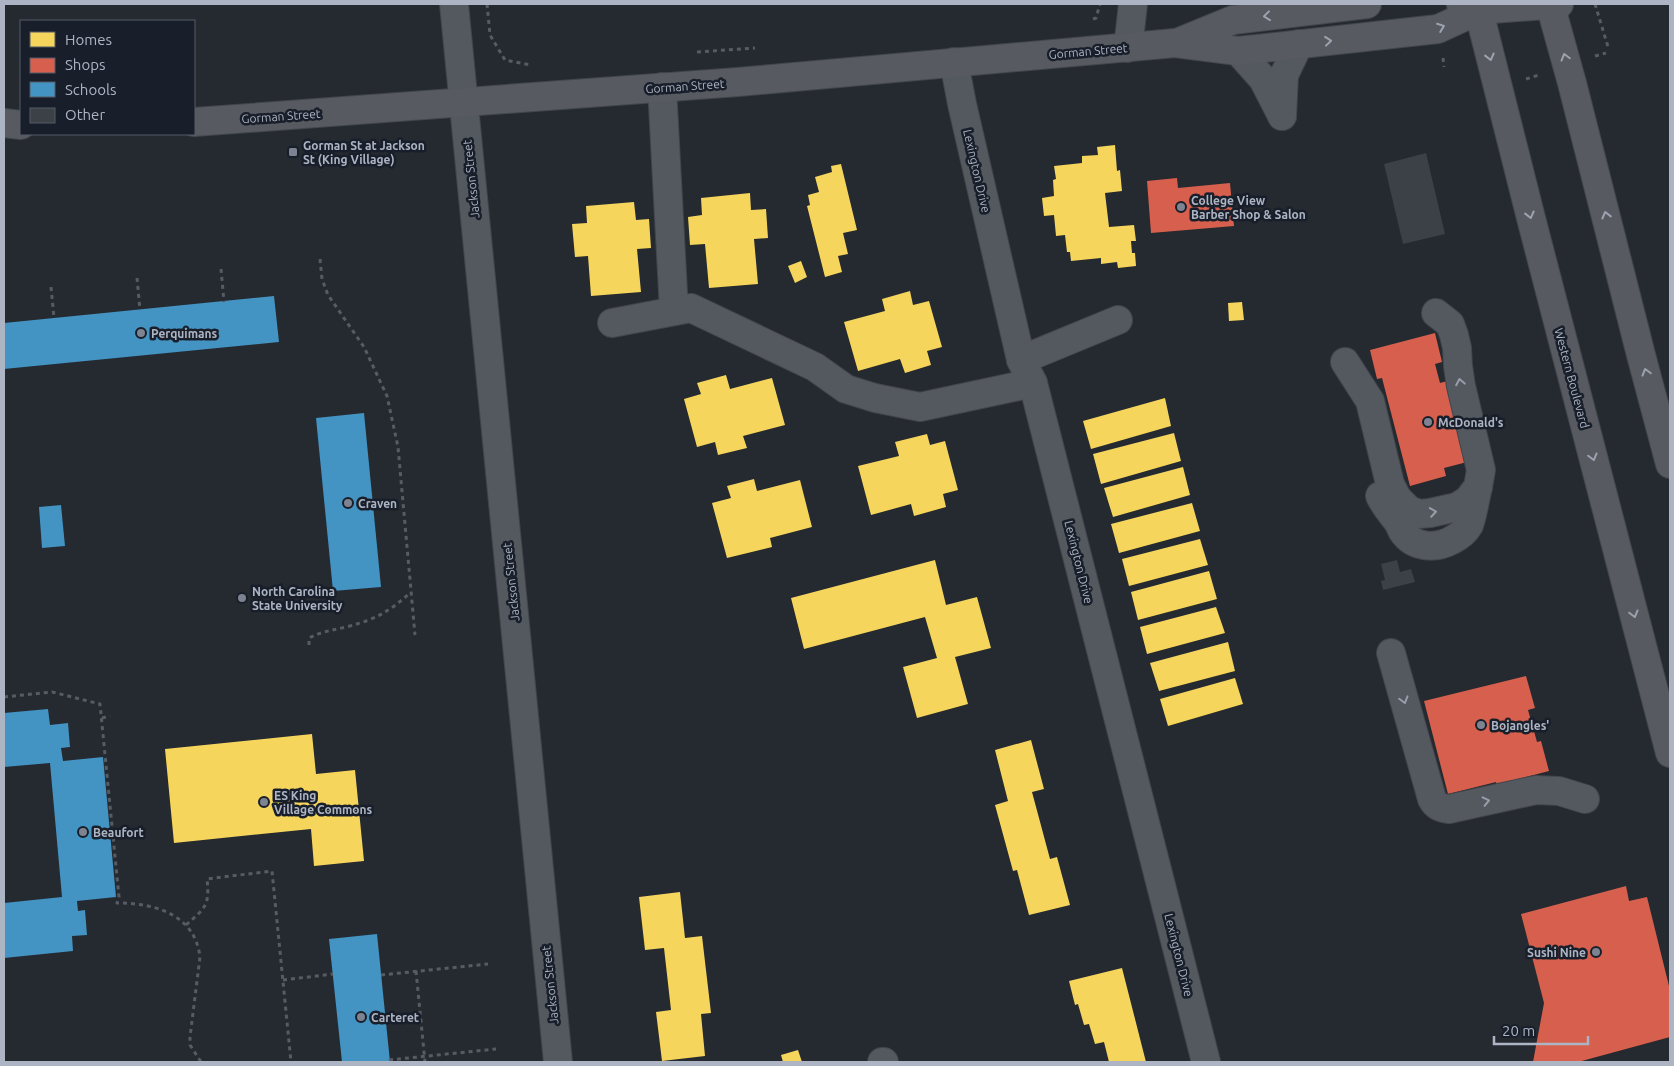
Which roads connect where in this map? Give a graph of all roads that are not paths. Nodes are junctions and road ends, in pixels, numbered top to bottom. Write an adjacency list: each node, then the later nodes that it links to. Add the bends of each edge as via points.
1 (454, 4): 12 (street, Jackson Street)
2 (1133, 4): 8 (street)
3 (1367, 4): 6 (main road, Gorman Street, one-way to 6, via 1232,20)
4 (1553, 4): 5 (main road, Gorman Street); 22 (main road, one-way to 4, via 1641,355)
5 (1470, 6): 7 (main road, Gorman Street, one-way to 5, via 1438,29); 25 (main road, Western Boulevard, one-way to 25, via 1494,74)
6 (1175, 43): 8 (main road, Gorman Street); 9 (main road, Gorman Street)
7 (1299, 44): 9 (main road, Gorman Street); 9 (street, via 1284,75 1282,116 1263,79)
8 (1128, 48): 10 (main road, Gorman Street)
9 (1238, 51)
10 (954, 62): 11 (main road, Gorman Street); 21 (street, Lexington Drive)
11 (662, 87): 12 (main road, Gorman Street); 16 (street)
12 (464, 102): 13 (main road, Gorman Street); 27 (street, Jackson Street)
13 (195, 122)
14 (4, 123): 15 (main road)
15 (20, 125)
16 (674, 311): 19 (street); 21 (street, via 691,308 815,367 846,389 920,407)
17 (1436, 313): 20 (street, one-way to 17, via 1377,490 1386,507 1404,533 1414,541 1432,546 1447,543 1460,536 1468,526 1481,470 1461,386 1454,335 1450,324)
18 (1118, 320): 21 (street)
19 (612, 323)
20 (1344, 362)
21 (1027, 372): 28 (street, Lexington Drive)
22 (1665, 422): 23 (main road)
23 (1670, 464)
24 (1391, 653): 26 (street, one-way to 26, via 1436,805 1449,809 1536,790 1558,791)
25 (1670, 753)
26 (1585, 799)
27 (558, 1062)
28 (1206, 1062)

